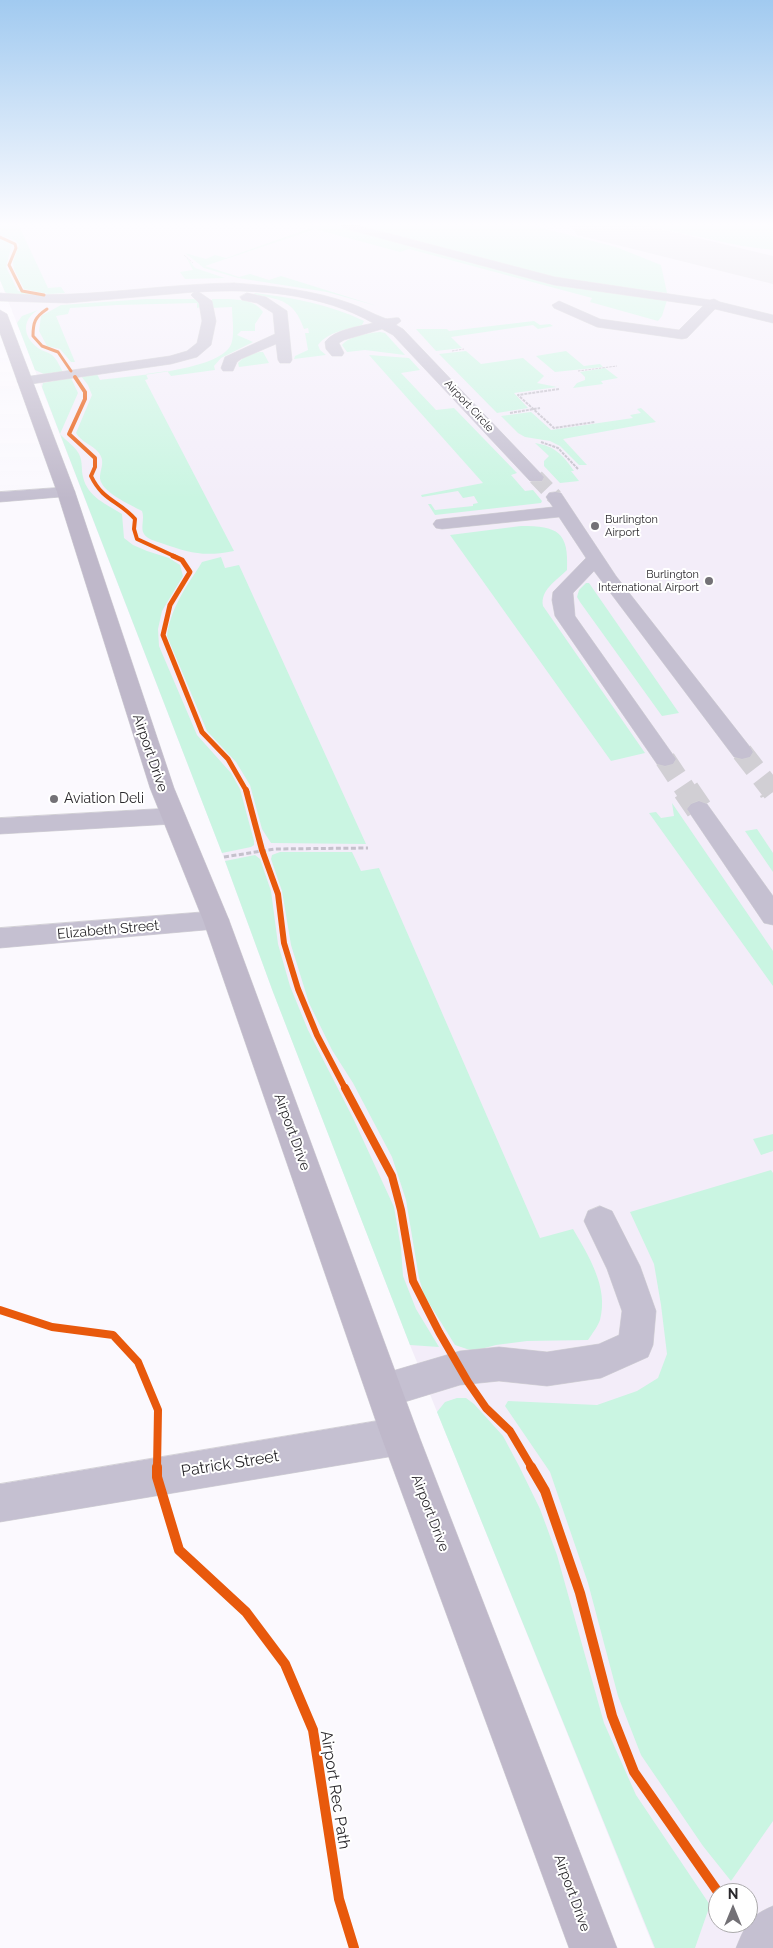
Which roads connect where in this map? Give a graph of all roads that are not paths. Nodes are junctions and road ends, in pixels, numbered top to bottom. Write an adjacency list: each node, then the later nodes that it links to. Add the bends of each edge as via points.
1 (8, 317): 13 (main road, Airport Drive)
2 (208, 317): 13 (street, via 204,345 192,354 171,360)
3 (280, 317): 9 (street)
4 (371, 317): 8 (street, Airport Circle)
5 (584, 317): 6 (street, via 597,323 682,335)
6 (700, 317)
7 (407, 318): 8 (street)
8 (384, 322): 10 (street, via 339,337 332,342); 14 (street, Airport Circle, via 409,343)
9 (282, 336): 11 (street); 12 (street, via 270,344 238,354 230,360)
10 (337, 353)
11 (285, 360)
12 (228, 368)
13 (24, 381): 15 (main road, Airport Drive)
14 (536, 477)
15 (66, 492): 16 (street); 22 (main road, Airport Drive)
16 (0, 497)
17 (442, 524): 18 (street, via 559,504)
18 (596, 559): 19 (street); 20 (street, via 564,592 565,616)
19 (742, 752)
20 (665, 759)
21 (699, 808): 24 (street)
22 (173, 816): 23 (street); 25 (main road, Airport Drive)
23 (0, 826)
24 (773, 916)
25 (216, 920): 26 (street, Elizabeth Street); 28 (main road, Airport Drive)
26 (0, 938)
27 (600, 1221): 28 (street, via 623,1266 640,1311 635,1345 601,1361 547,1369 499,1364 460,1368)
28 (385, 1390): 29 (main road, Airport Drive)
29 (400, 1436): 30 (street, Patrick Street); 32 (main road, Airport Drive)
30 (0, 1502)
31 (773, 1930): 33 (street)
32 (592, 1948)
33 (760, 1948)

